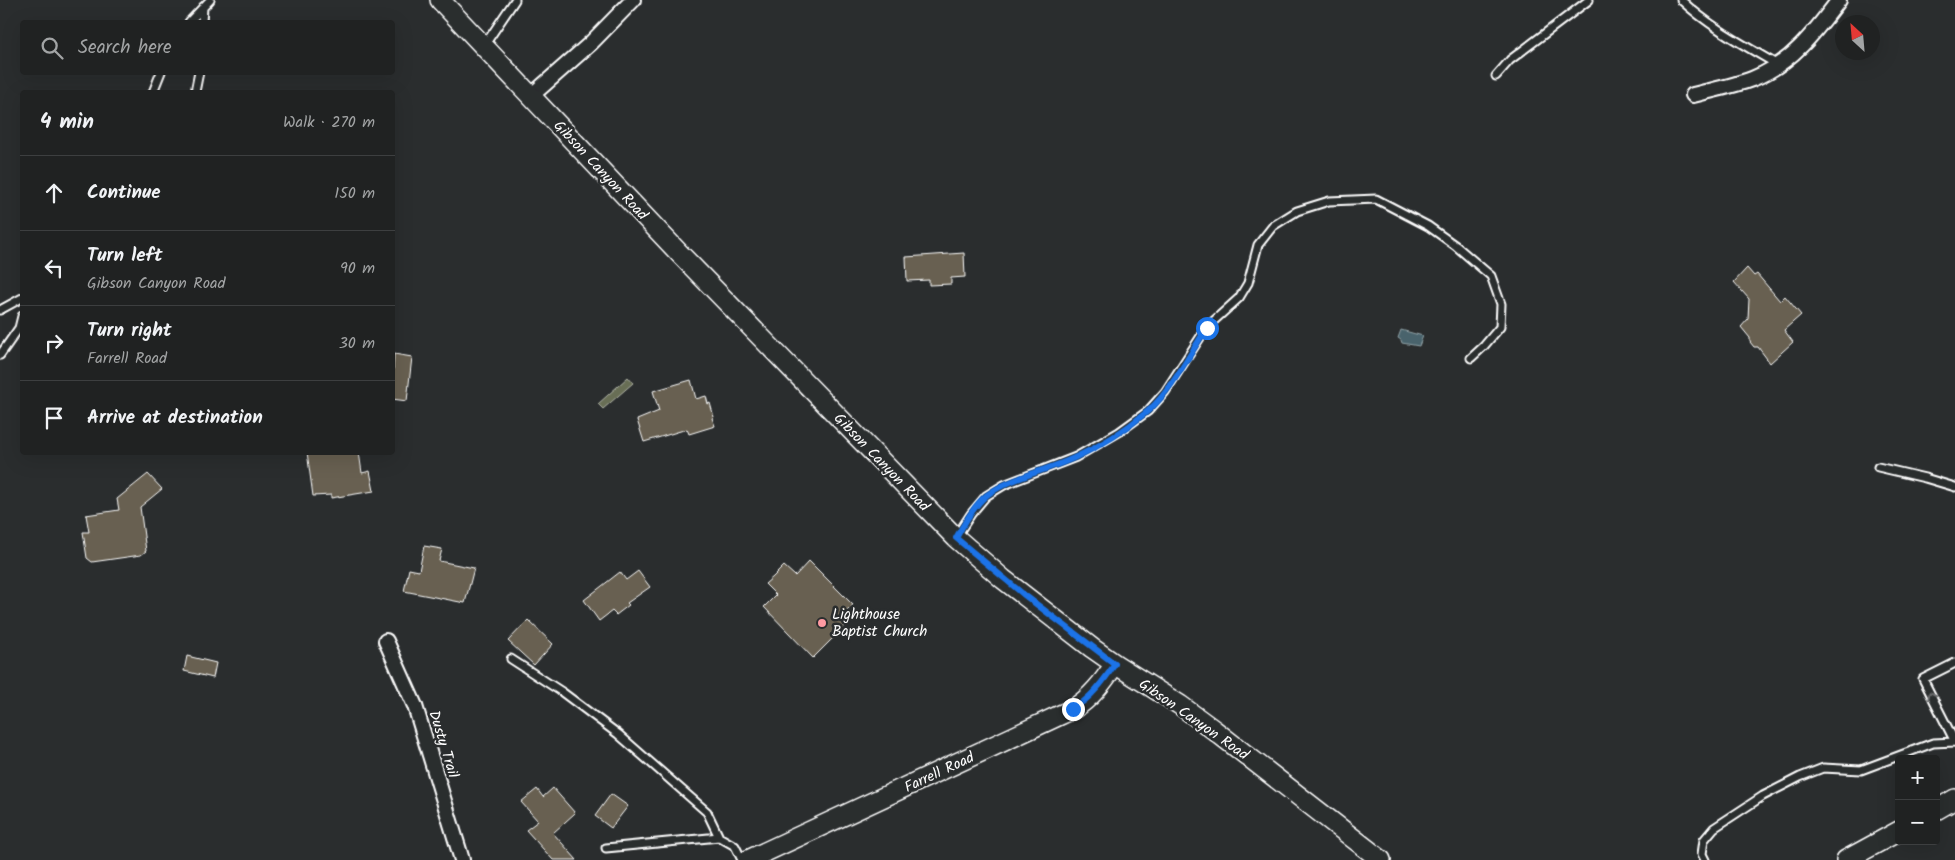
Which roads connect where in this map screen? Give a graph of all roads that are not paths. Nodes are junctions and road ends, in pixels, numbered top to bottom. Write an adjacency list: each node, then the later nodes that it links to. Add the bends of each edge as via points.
1 (210, 0): 8 (lane)
2 (440, 0): 11 (main road, Gibson Canyon Road)
3 (515, 0): 11 (lane)
4 (633, 0): 19 (street, via 591,43)
5 (1589, 0): 15 (lane, via 1510,60)
6 (1681, 0): 12 (lane, via 1704,20)
7 (1839, 0): 12 (street, via 1800,49)
8 (203, 7): 9 (lane); 10 (lane)
9 (191, 20)
10 (202, 20)
11 (484, 46): 19 (main road, Gibson Canyon Road)
12 (1778, 65): 18 (street, via 1752,78)
13 (159, 75): 16 (lane)
14 (198, 75): 17 (lane)
15 (1496, 76)
16 (154, 90)
17 (195, 90)
18 (1693, 95)
19 (531, 96): 27 (main road, Gibson Canyon Road)
20 (20, 299): 21 (lane)
21 (0, 310)
22 (20, 324): 23 (lane)
23 (0, 355)
24 (1471, 358): 27 (lane, via 1500,327 1501,304 1491,276 1456,246 1428,226 1376,198 1329,201 1297,211 1273,226 1258,245 1248,283 1239,298 1207,328 1166,392 1148,411 1076,458 1004,485 986,496)
25 (1878, 467): 26 (lane)
26 (1955, 487)
27 (956, 538): 31 (main road, Gibson Canyon Road, via 1010,584)
28 (386, 641): 38 (street, Dusty Trail, via 415,706)
29 (511, 659): 36 (lane, via 618,734 707,812)
30 (1955, 662): 32 (lane, one-way to 30, via 1923,679)
31 (1115, 664): 40 (main road, Farrell Road, via 1096,691 1073,709); 41 (main road, Gibson Canyon Road, via 1214,730)
32 (1955, 742): 42 (lane, via 1933,743 1861,770 1823,768 1800,777 1763,796 1714,828 1704,840 1702,854)
33 (1955, 799): 34 (main road)
34 (1940, 808)
35 (1895, 833): 43 (main road)
36 (719, 836): 37 (lane); 39 (lane, via 735,846)
37 (606, 848)
38 (462, 860)
39 (742, 860)
40 (748, 860)
41 (1381, 860)
42 (1705, 860)
43 (1846, 860)

